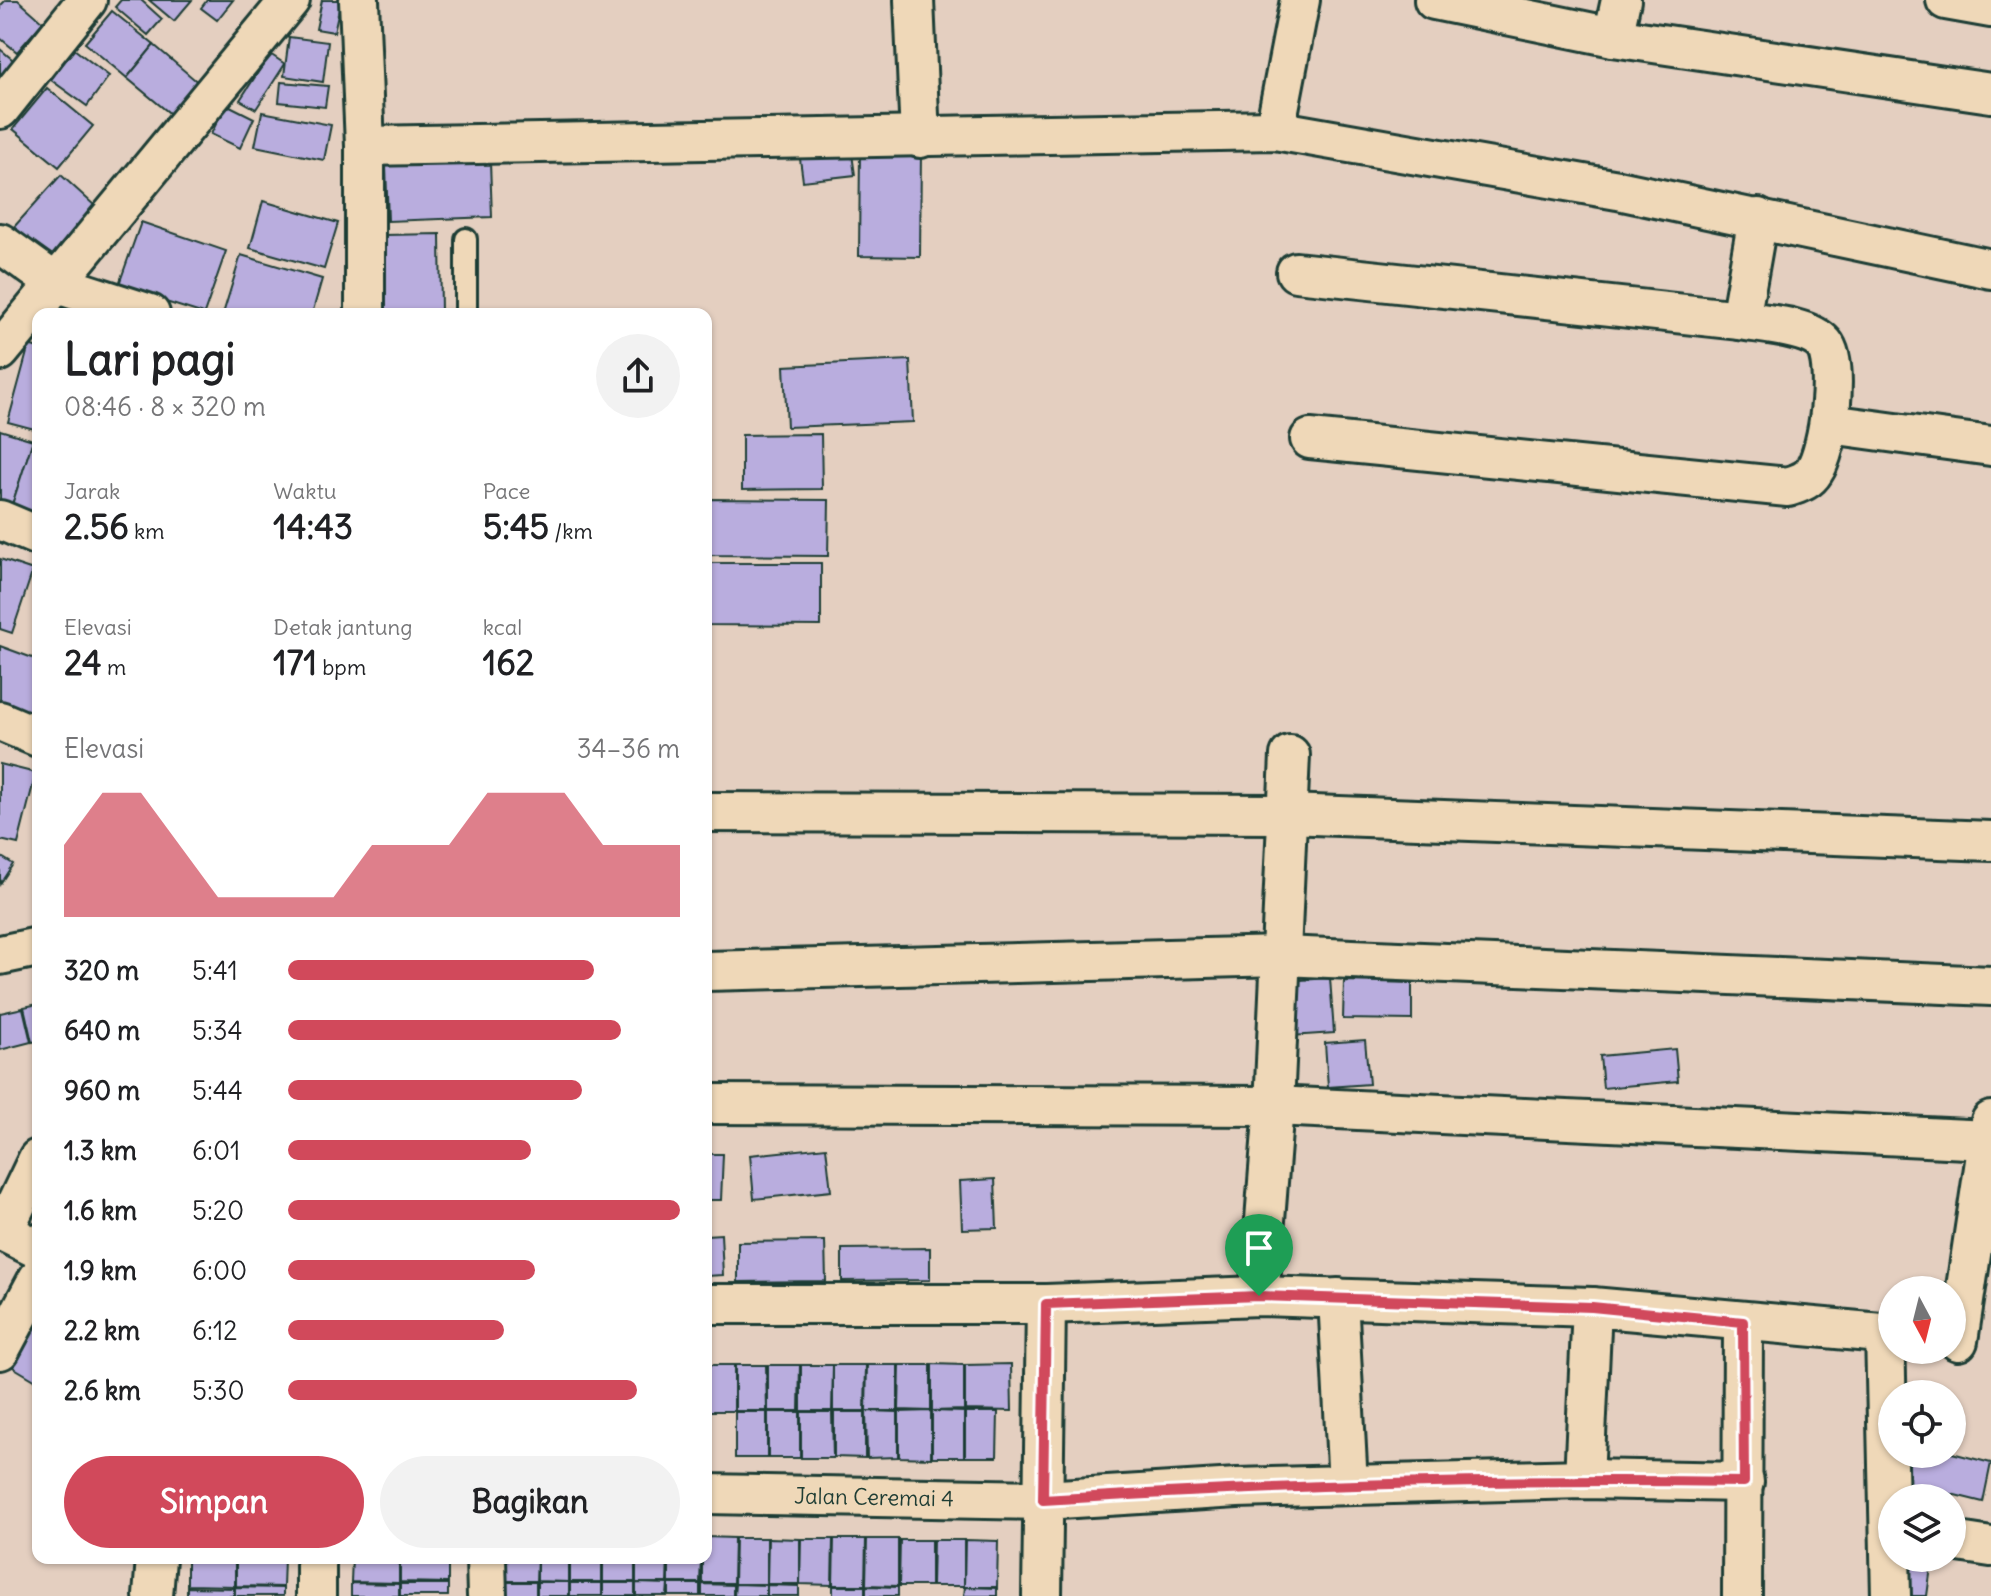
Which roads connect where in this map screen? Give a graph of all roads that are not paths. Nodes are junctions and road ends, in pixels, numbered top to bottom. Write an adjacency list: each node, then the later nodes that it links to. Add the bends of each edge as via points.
1 (87, 0): 12 (street)
2 (290, 0): 21 (street)
3 (359, 0): 15 (street)
4 (914, 0): 14 (street)
5 (1300, 0): 13 (street)
6 (1434, 0): 10 (street)
7 (1621, 0): 10 (street)
8 (1946, 0): 9 (street)
9 (1991, 8)
10 (1613, 37): 11 (street)
11 (1991, 93)
12 (0, 109)
13 (1275, 130): 14 (street); 16 (street)
14 (920, 138): 15 (street)
15 (365, 146): 24 (street)
16 (1758, 218): 19 (street); 27 (street)
17 (466, 239): 25 (lane)
18 (0, 243): 21 (street)
19 (1991, 269)
20 (1296, 272): 27 (street)
21 (57, 284): 22 (street); 23 (street)
22 (37, 308)
23 (131, 308)
24 (365, 308)
25 (466, 308)
26 (32, 313): 28 (street)
27 (1740, 320): 29 (street, via 1808,332 1822,342 1830,354)
28 (0, 351)
29 (1830, 424): 30 (street, via 1816,469 1807,480 1788,487); 31 (street)
30 (1310, 439)
31 (1991, 446)
32 (0, 520): 33 (street)
33 (32, 533)
34 (0, 721): 35 (street)
35 (32, 734)
36 (1290, 755): 38 (street)
37 (712, 812): 38 (street)
38 (1287, 814): 39 (street); 42 (street)
39 (1991, 841)
40 (32, 948): 41 (street)
41 (0, 955)
42 (1282, 956): 43 (street); 44 (street); 46 (street)
43 (712, 971)
44 (1991, 986)
45 (712, 1104): 46 (street)
46 (1274, 1106): 47 (street); 52 (street)
47 (1990, 1130): 59 (street)
48 (32, 1171): 49 (street)
49 (2, 1231): 50 (street)
50 (32, 1246)
51 (32, 1290): 60 (street)
52 (1259, 1296): 53 (street); 55 (street)
53 (1338, 1298): 56 (street); 65 (street)
54 (712, 1304): 55 (street)
55 (1046, 1304): 67 (street)
56 (1592, 1307): 57 (street); 62 (street)
57 (1743, 1322): 58 (street); 63 (street)
58 (1878, 1333)
59 (1967, 1343)
60 (0, 1350)
61 (1888, 1364): 64 (street)
62 (1584, 1479): 63 (street, Jalan Ceremai 4); 65 (street, Jalan Ceremai 4)
63 (1744, 1482): 78 (street)
64 (1890, 1484)
65 (1348, 1485): 67 (street, Jalan Ceremai 4)
66 (712, 1494): 67 (street, Jalan Ceremai 4)
67 (1043, 1500): 77 (street)
68 (1966, 1543): 69 (street)
69 (1991, 1547)
70 (156, 1564): 74 (street)
71 (316, 1564): 75 (street)
72 (486, 1564): 76 (street)
73 (1891, 1572): 79 (street)
74 (153, 1596)
75 (316, 1596)
76 (487, 1596)
77 (1042, 1596)
78 (1742, 1596)
79 (1891, 1596)

